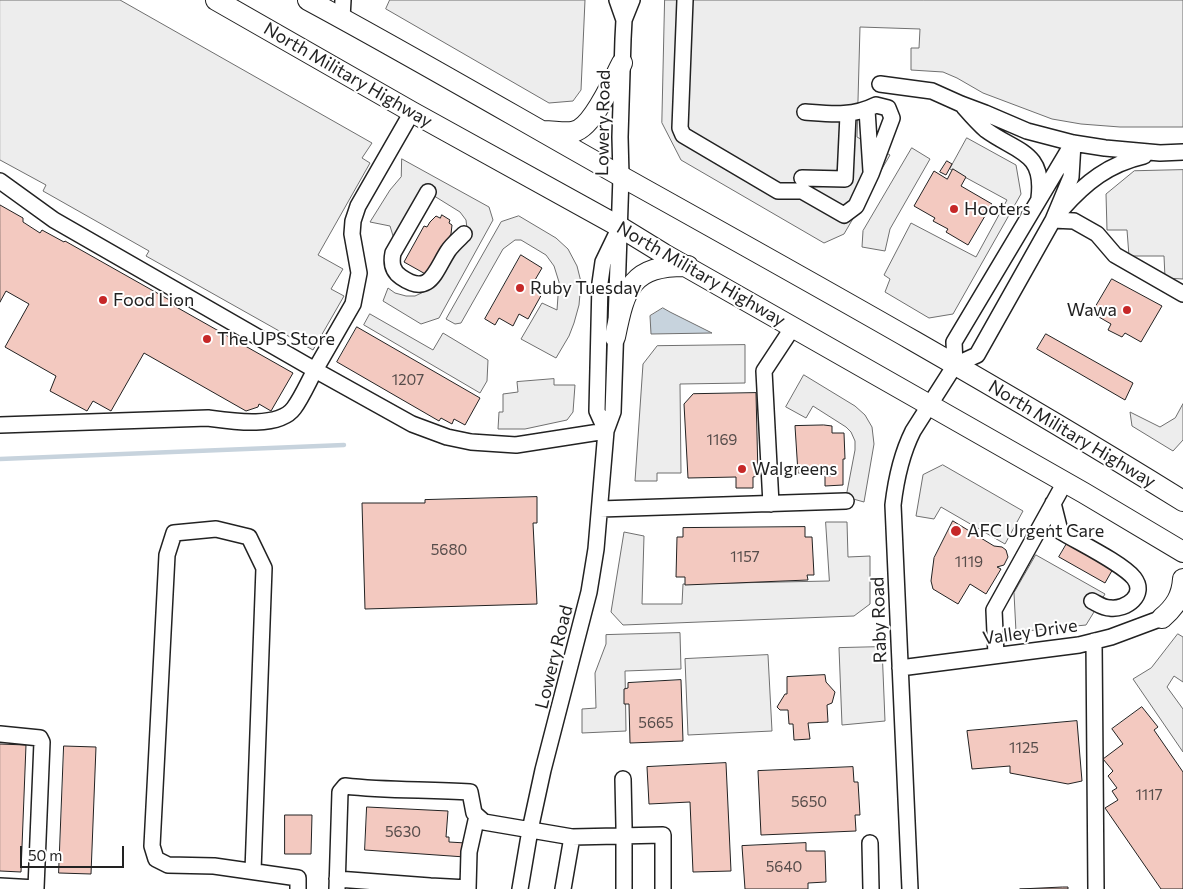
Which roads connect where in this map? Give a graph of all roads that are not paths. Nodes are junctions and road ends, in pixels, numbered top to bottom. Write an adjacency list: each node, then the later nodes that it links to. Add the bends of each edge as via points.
1 (216, 0): 12 (main road, North Military Highway)
2 (308, 0): 6 (main road, North Military Highway)
3 (617, 0): 7 (street, Lowery Road)
4 (632, 0): 7 (street, Lowery Road)
5 (684, 0): 19 (street, via 680,128 684,135 778,191 802,191 844,215 856,206)
6 (343, 9): 15 (main road, North Military Highway)
7 (624, 20): 8 (street, Lowery Road)
8 (622, 63): 15 (main road, via 603,100 584,127 573,132); 20 (street, Lowery Road)
9 (880, 84): 10 (street, via 932,90)
10 (961, 104): 16 (street, via 1027,131); 24 (street, via 986,130 1020,149 1030,159 1038,170 1041,183)
11 (866, 110): 14 (street); 19 (street); 19 (street, via 876,105 888,108 892,118)
12 (412, 112): 26 (main road, North Military Highway); 33 (street, via 358,206 352,234 359,273 353,304)
13 (805, 112): 14 (street)
14 (848, 115): 21 (street, via 845,178)
15 (540, 130): 20 (main road, North Military Highway)
16 (1073, 143): 18 (street); 24 (street); 25 (street, via 1071,177)
17 (1183, 152): 18 (street)
18 (1160, 153): 25 (street, via 1125,160 1104,171 1073,197)
19 (871, 174)
20 (621, 176): 26 (street, Lowery Road); 32 (main road, North Military Highway)
21 (802, 178)
22 (0, 181): 33 (street, via 54,220)
23 (428, 192): 27 (street, via 393,253 396,272 413,284 423,285 432,279 449,250)
24 (1038, 202): 32 (street, via 954,342)
25 (1054, 220): 29 (street, via 1074,222 1097,234 1115,255); 32 (street, via 976,355)
26 (620, 227): 28 (main road, North Military Highway); 31 (street, Lowery Road); 36 (street, Lowery Road, via 603,262 600,283 597,411)
27 (464, 234)
28 (688, 266): 30 (main road, North Military Highway); 31 (main road, via 669,266 640,275 620,309)
29 (1183, 294)
30 (793, 327): 34 (main road, North Military Highway); 41 (street, via 764,371)
31 (615, 338): 36 (street, Lowery Road, via 613,412)
32 (956, 365): 34 (street, Raby Road); 38 (main road, North Military Highway)
33 (315, 370): 35 (street, via 294,409 278,420 208,418); 36 (street, via 412,424 463,441 516,446)
34 (930, 405): 37 (main road, North Military Highway); 50 (street, Raby Road, via 908,441 896,478 893,505)
35 (0, 425)
36 (606, 431): 42 (street, Lowery Road)
37 (1065, 482): 40 (street); 43 (main road, North Military Highway)
38 (1183, 500)
39 (846, 501): 41 (street)
40 (1053, 503): 45 (street, via 1060,531 1122,567 1136,580 1138,592 1133,602 1112,609); 49 (street, via 994,610)
41 (771, 504): 42 (street)
42 (600, 510): 54 (street, Lowery Road, via 589,592)
43 (1179, 550): 44 (main road)
44 (1183, 578): 47 (main road, via 1178,599)
45 (1092, 600)
46 (1183, 612): 47 (main road)
47 (1162, 618): 48 (street, Valley Drive, via 1111,638)
48 (1094, 641): 49 (street, Valley Drive); 70 (street)
49 (996, 655): 50 (street, Valley Drive)
50 (900, 668): 69 (street, Raby Road)
51 (0, 734): 60 (street, via 40,738 42,742 36,888)
52 (622, 779): 55 (street)
53 (477, 816): 54 (street, via 484,822); 59 (street, via 470,792 346,786 340,792); 63 (street, via 469,852)
54 (530, 830): 56 (street); 64 (street, Lowery Road)
55 (624, 836): 56 (street); 66 (street); 67 (street, via 663,835)
56 (572, 837): 65 (street)
57 (870, 843): 68 (street)
58 (253, 871): 58 (street, via 168,865 156,859 152,846 167,555 174,533 216,529 249,537 264,568); 62 (street, via 298,878)
59 (337, 884): 61 (street)
60 (0, 886)
61 (430, 887): 63 (street)
62 (298, 889)
63 (468, 889)
64 (520, 889)
65 (563, 889)
66 (624, 889)
67 (663, 889)
68 (871, 889)
69 (910, 889)
70 (1096, 889)

